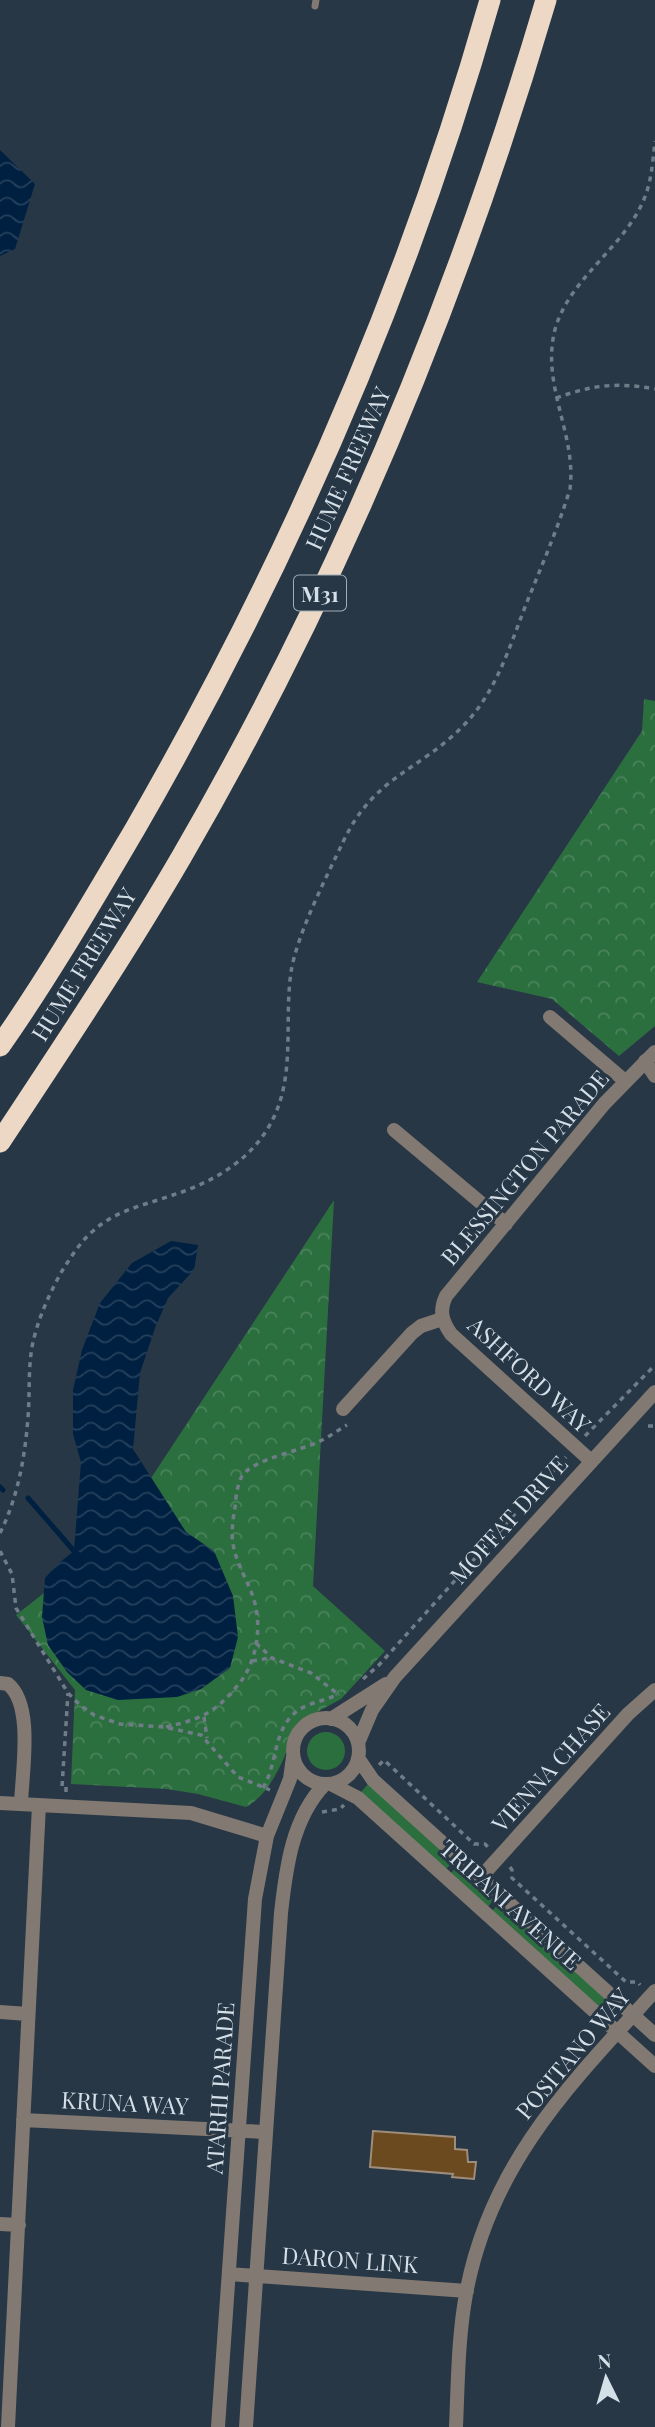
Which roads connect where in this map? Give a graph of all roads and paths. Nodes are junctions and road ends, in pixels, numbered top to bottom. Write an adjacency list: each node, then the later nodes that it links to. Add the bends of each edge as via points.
1 (490, 0): 7 (highway, HUME FREEWAY / M31, via 429,191 373,340 305,499 174,761 102,886)
2 (546, 0): 12 (highway, HUME FREEWAY / M31, via 475,225 409,393 307,622 181,857)
3 (655, 141): 5 (path, via 640,206 561,313 551,355)
4 (655, 389): 5 (path, via 626,384 586,387)
5 (556, 398): 23 (path, via 570,449 570,489 494,682 465,724 383,786 348,831 295,954 285,1087 262,1137 219,1175 105,1221 84,1239 61,1274 36,1332 21,1474)
6 (551, 1017): 10 (street)
7 (0, 1046)
8 (650, 1057): 9 (street); 10 (street, BLESSINGTON PARADE)
9 (655, 1076)
10 (625, 1081): 13 (street, BLESSINGTON PARADE)
11 (394, 1130): 13 (street)
12 (0, 1142)
13 (506, 1224): 14 (street, BLESSINGTON PARADE, via 446,1296)
14 (442, 1319): 17 (street, via 412,1333); 21 (street, ASHFORD WAY, via 451,1334)
15 (655, 1365): 21 (path)
16 (655, 1392): 22 (street, MOFFAT DRIVE)
17 (343, 1409)
18 (347, 1425): 24 (path, via 242,1476 233,1544 255,1604)
19 (649, 1426): 20 (path)
20 (655, 1426)
21 (575, 1447): 22 (street, ASHFORD WAY); 28 (path)
22 (591, 1461): 27 (street, MOFFAT DRIVE)
23 (0, 1533)
24 (256, 1643): 25 (path); 26 (path)
25 (272, 1658): 26 (path); 33 (path, via 311,1673)
26 (252, 1661): 35 (path, via 220,1706)
27 (395, 1677): 34 (street, MOFFAT DRIVE); 39 (street, MOFFAT DRIVE, via 366,1720)
28 (362, 1680)
29 (0, 1683): 45 (street, via 8,1684 18,1695 23,1715)
30 (350, 1687): 33 (path)
31 (655, 1690): 49 (street, VIENNA CHASE)
32 (68, 1693): 47 (path, via 62,1787 66,1787)
33 (338, 1695): 34 (path); 43 (path, via 304,1707 286,1721)
34 (352, 1707): 36 (street, MOFFAT DRIVE)
35 (204, 1717): 37 (path); 38 (path)
36 (331, 1718): 39 (street, via 348,1727); 40 (street, via 320,1718 302,1728)
37 (164, 1727)
38 (207, 1740)
39 (358, 1743): 41 (street)
40 (293, 1757): 42 (street, via 304,1776); 48 (street, ATARHI PARADE, via 290,1779)
41 (358, 1758): 42 (street, via 349,1775); 49 (street, TRIPANI AVENUE, via 373,1780)
42 (328, 1784): 54 (street, TRIPANI AVENUE, via 358,1798); 59 (street, via 313,1797 301,1820 286,1876)
43 (263, 1788)
44 (0, 1802): 45 (street)
45 (21, 1804): 46 (street)
46 (39, 1805): 47 (street); 52 (street)
47 (65, 1806): 48 (street, via 191,1813)
48 (267, 1836): 58 (street, ATARHI PARADE, via 255,1899)
49 (481, 1877): 53 (street, TRIPANI AVENUE)
50 (655, 1991): 53 (street, POSITANO WAY)
51 (0, 2012): 52 (street)
52 (28, 2014): 57 (street)
53 (632, 2015): 54 (street, POSITANO WAY); 55 (street, TRIPANI AVENUE)
54 (618, 2032): 56 (street, TRIPANI AVENUE); 64 (street, POSITANO WAY, via 554,2104 525,2146 494,2204)
55 (655, 2035)
56 (655, 2066)
57 (23, 2120): 58 (street, KRUNA WAY); 61 (street)
58 (238, 2130): 59 (street, KRUNA WAY); 62 (street, ATARHI PARADE)
59 (266, 2132): 63 (street)
60 (0, 2224): 61 (street)
61 (19, 2225): 65 (street)
62 (229, 2274): 63 (street, DARON LINK); 66 (street, ATARHI PARADE)
63 (256, 2276): 64 (street, DARON LINK); 67 (street)
64 (467, 2291): 68 (street, POSITANO WAY)
65 (8, 2427)
66 (218, 2427)
67 (246, 2427)
68 (456, 2427)

